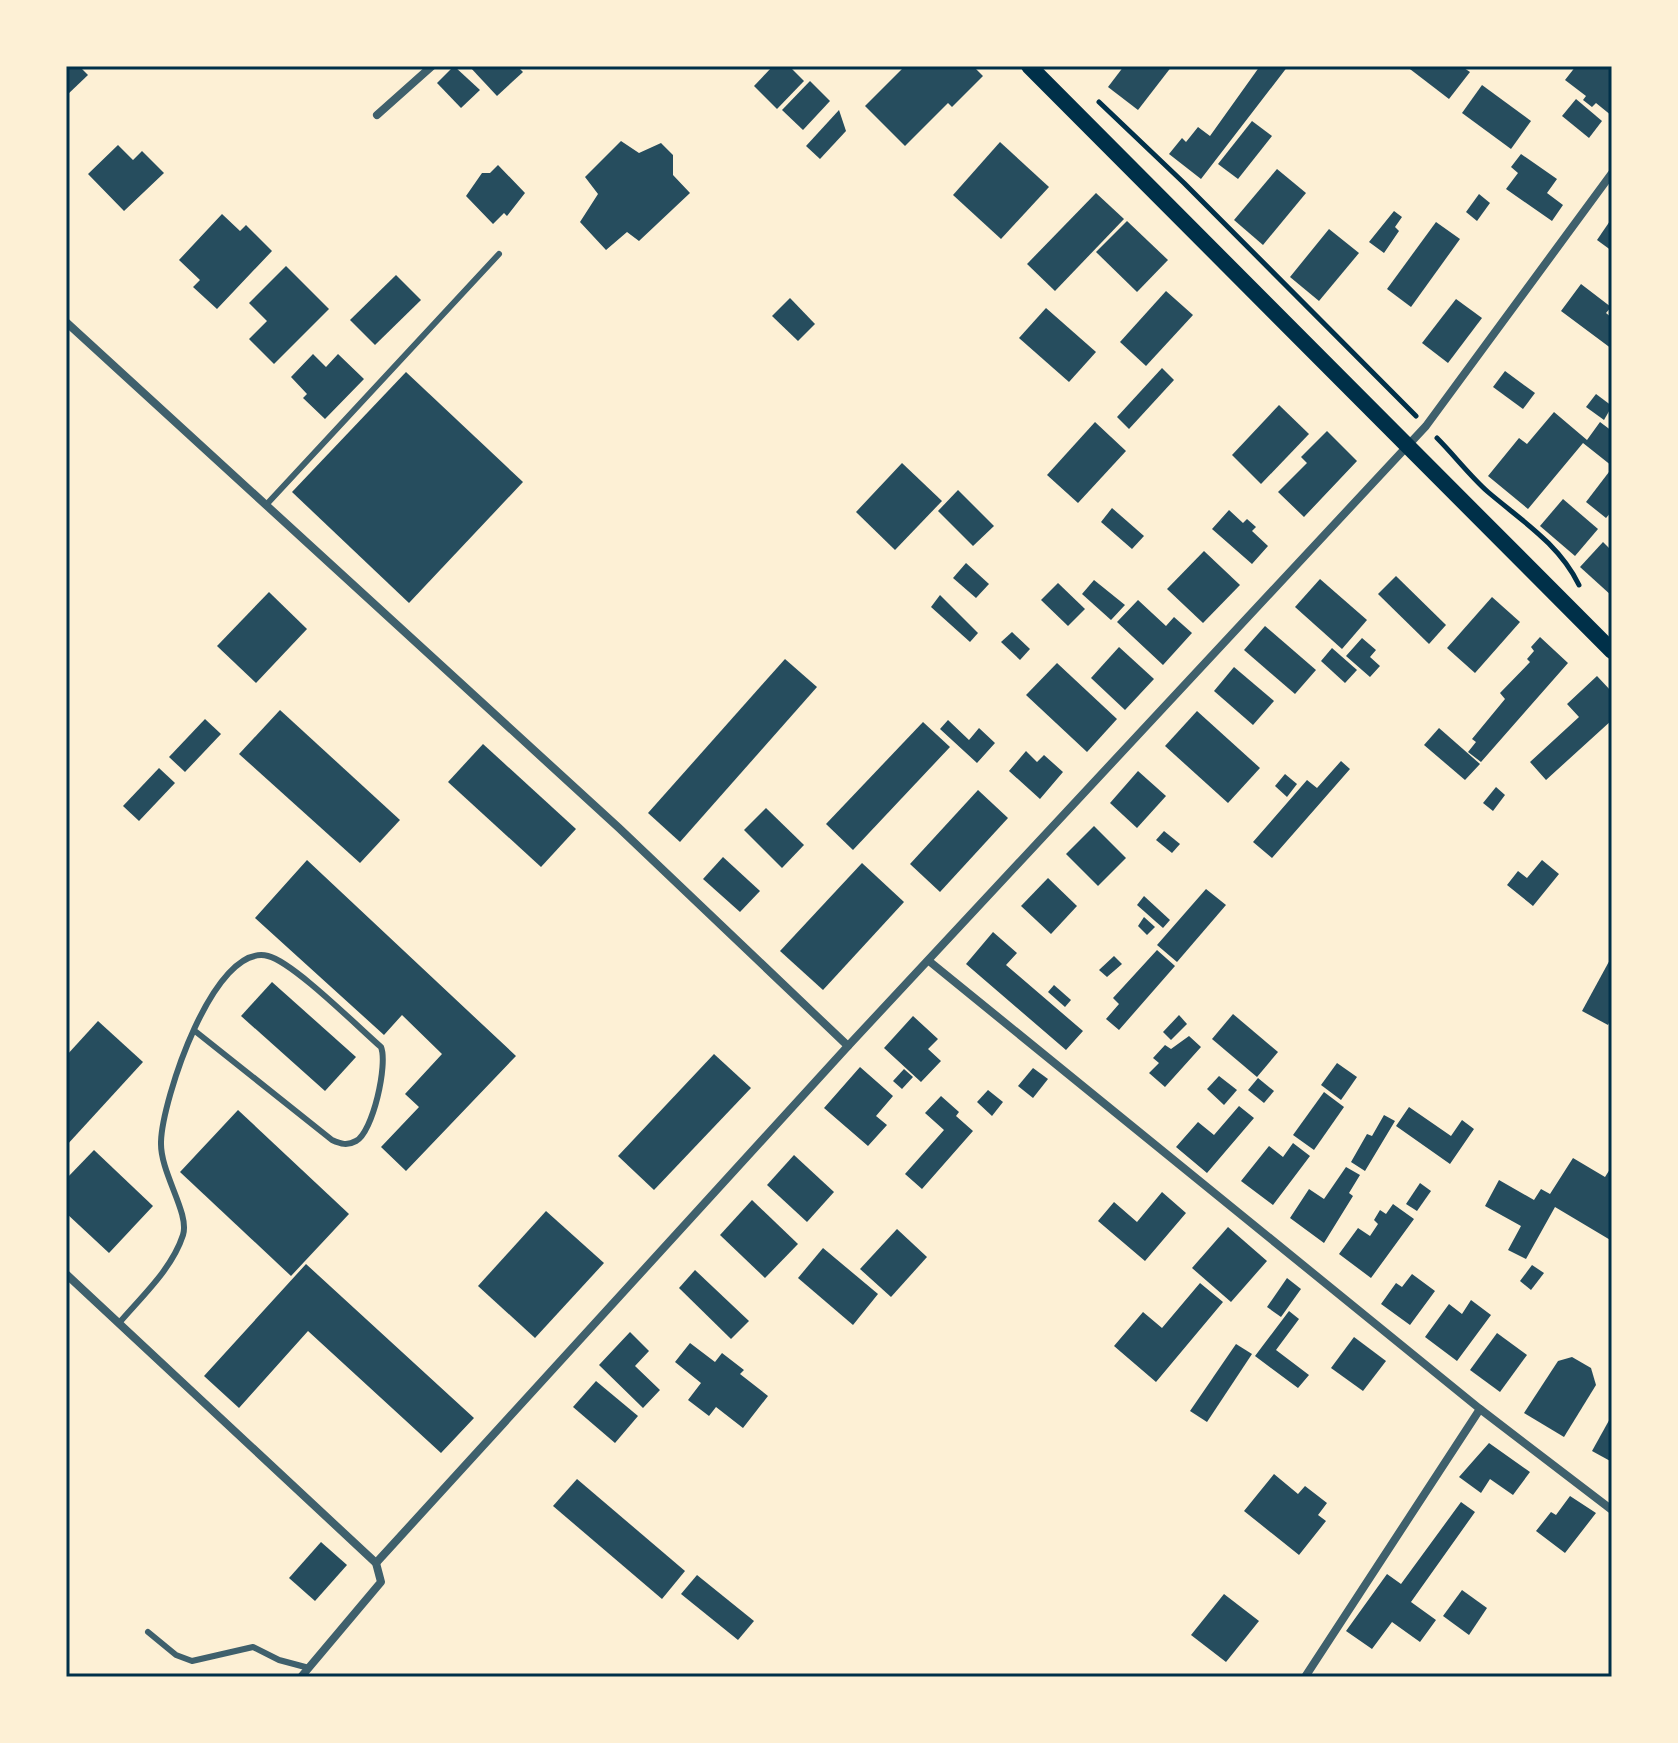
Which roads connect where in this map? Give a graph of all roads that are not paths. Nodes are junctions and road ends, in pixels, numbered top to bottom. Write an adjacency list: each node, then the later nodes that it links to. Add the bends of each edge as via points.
1 (432, 66): 3 (street)
2 (1029, 66): 7 (main road)
3 (377, 115)
4 (1612, 173): 7 (street)
5 (499, 254): 8 (lane)
6 (66, 322): 8 (street)
7 (1407, 447): 9 (main road); 10 (street)
8 (266, 505): 12 (street)
9 (1612, 650)
10 (929, 961): 12 (street); 15 (street)
11 (195, 1031): 11 (lane, via 231,968 257,954 281,961 381,1047 384,1071 365,1132 344,1145 332,1140); 14 (lane, via 165,1109 160,1140 184,1233 169,1265)
12 (848, 1046): 17 (street)
13 (66, 1274): 14 (street)
14 (119, 1323): 17 (street)
15 (1480, 1409): 16 (street); 21 (street)
16 (1612, 1510)
17 (376, 1563): 19 (street, via 381,1582)
18 (148, 1632): 19 (lane, via 192,1661 253,1647)
19 (309, 1668): 20 (street)
20 (301, 1677)
21 (1305, 1677)

